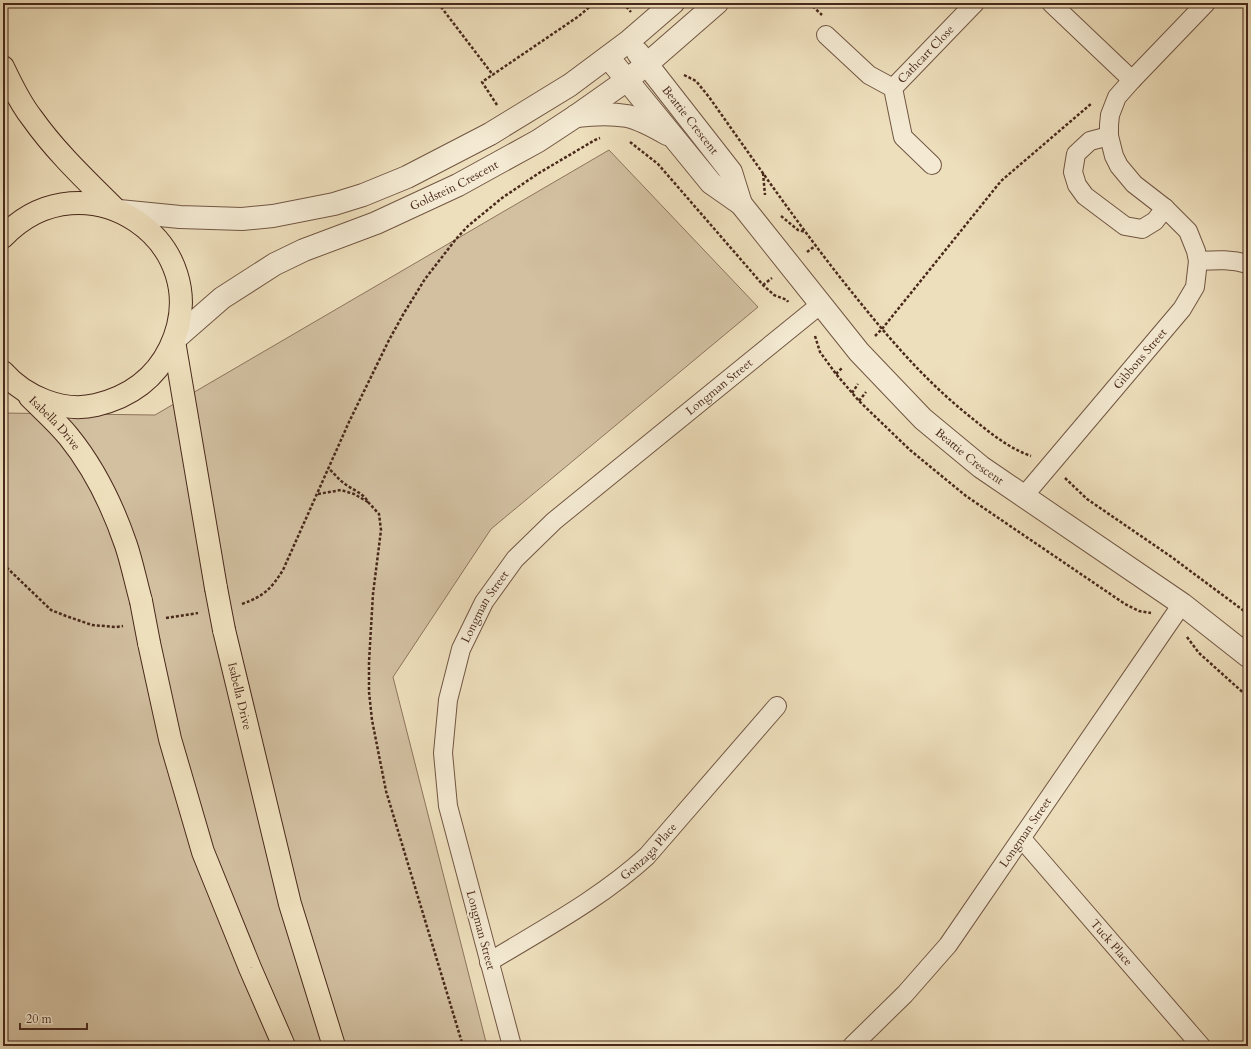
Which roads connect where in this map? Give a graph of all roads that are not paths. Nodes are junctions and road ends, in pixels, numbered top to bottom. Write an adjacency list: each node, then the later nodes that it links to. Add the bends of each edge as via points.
1 (673, 3): 7 (street)
2 (717, 3): 9 (street, Goldstein Crescent)
3 (975, 3): 13 (street, Cathcart Close)
4 (1051, 3): 12 (street)
5 (1206, 3): 12 (street, Gibbons Street)
6 (826, 35): 13 (street, Cathcart Close, via 868,75)
7 (629, 41): 8 (street); 9 (street, Beattie Crescent)
8 (608, 57): 11 (street, Beattie Crescent); 20 (street, via 570,85 490,134 407,177 334,204 273,216 242,219 180,218)
9 (647, 64): 11 (street, Goldstein Crescent); 18 (street, Beattie Crescent, via 731,172)
10 (3, 67): 20 (main road, via 31,118 55,148)
11 (627, 80): 14 (street, Goldstein Crescent); 16 (street, Beattie Crescent)
12 (1132, 80): 15 (street, Gibbons Street, via 1117,97 1110,115)
13 (893, 88): 17 (street, Cathcart Close, via 903,137)
14 (576, 116): 16 (street, via 627,116); 25 (street, Goldstein Crescent, via 538,141 458,185 376,223 304,250 275,264 222,298)
15 (1109, 136): 19 (street, Gibbons Street, via 1119,166 1134,184); 19 (street, via 1090,141 1076,154 1073,172 1076,185 1085,196 1125,226 1142,229 1154,221)
16 (675, 139): 18 (street, Beattie Crescent, via 711,183)
17 (932, 165)
18 (742, 204): 24 (street, Beattie Crescent)
19 (1165, 208): 22 (street, Gibbons Street, via 1188,231)
20 (117, 210): 21 (main road, via 100,205 62,204 27,216); 25 (main road, via 151,232 172,264 181,302)
21 (3, 237)
22 (1198, 262): 23 (street, via 1219,260); 28 (street, Gibbons Street, via 1195,287 1182,309)
23 (1248, 264)
24 (821, 304): 28 (street, Beattie Crescent, via 866,360 923,419 981,467); 33 (street, Longman Street, via 554,521 515,559 484,602 461,649 448,700 443,753 448,806)
25 (174, 340): 27 (main road, via 156,371 143,384 110,401 87,406 56,404); 35 (main road, Isabella Drive, bridge, via 224,630 290,904)
26 (3, 372): 27 (main road)
27 (15, 388): 34 (main road, Isabella Drive, bridge, via 68,436 90,469 114,516 126,546 141,602 170,740 204,852)
28 (1023, 497): 29 (street, Beattie Crescent)
29 (1182, 604): 30 (street, Beattie Crescent); 32 (street, Longman Street)
30 (1248, 656)
31 (777, 706): 33 (street, Gonzaga Place, via 647,856 630,872 590,901)
32 (1022, 839): 37 (street, Longman Street, via 948,945); 38 (street, Tuck Place)
33 (489, 962): 36 (street, Longman Street)
34 (284, 1046)
35 (334, 1046)
36 (512, 1046)
37 (852, 1046)
38 (1202, 1046)

